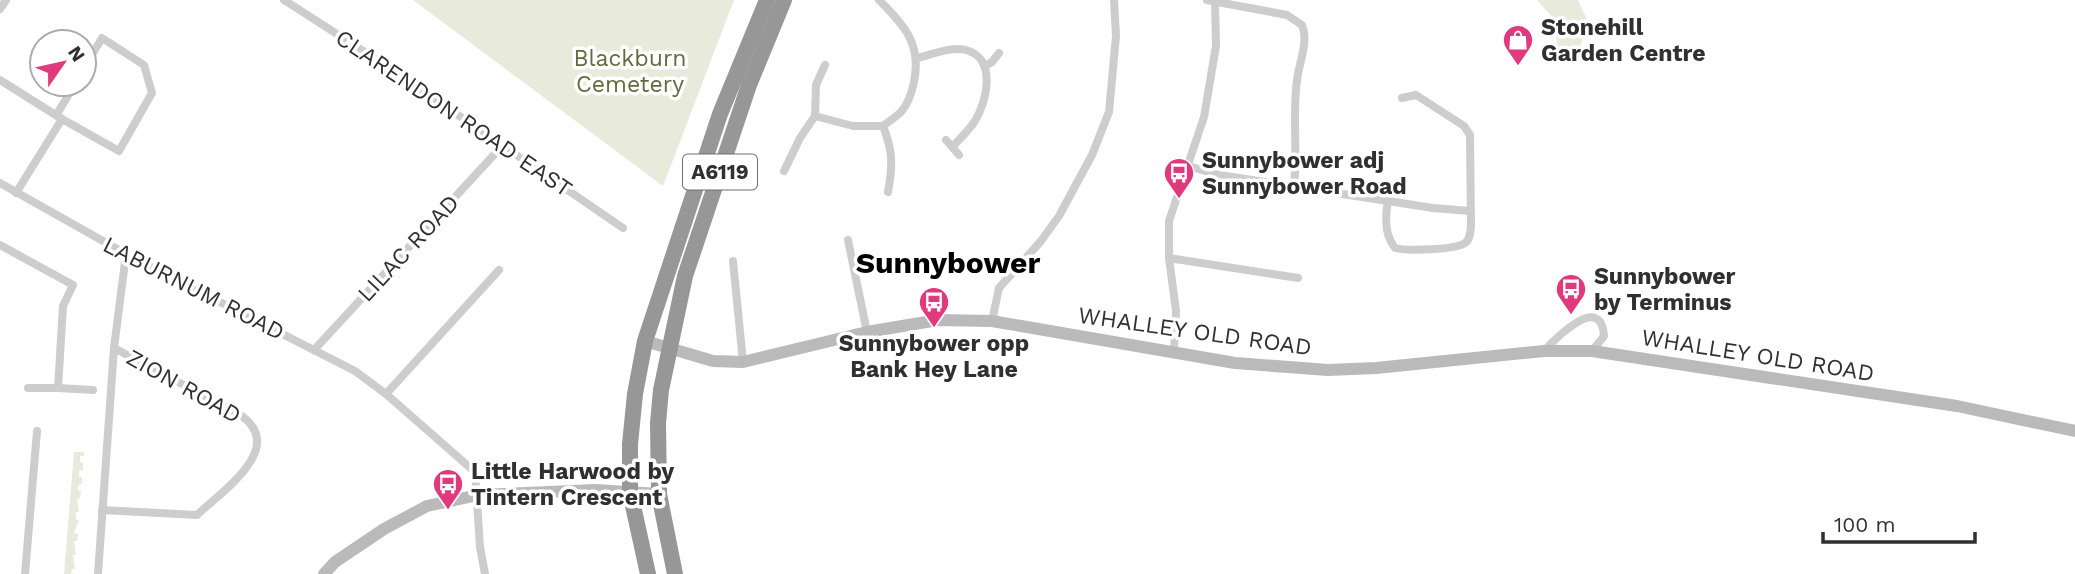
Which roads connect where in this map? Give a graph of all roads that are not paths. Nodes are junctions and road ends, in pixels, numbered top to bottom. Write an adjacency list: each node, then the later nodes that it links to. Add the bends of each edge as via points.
1 (6, 0): 8 (street)
2 (284, 0): 20 (street, CLARENDON ROAD EAST)
3 (767, 0): 40 (highway, A6119, via 720,114)
4 (784, 0): 42 (highway, A6119, via 749,85 685,276)
5 (879, 0): 11 (street, via 908,34)
6 (1114, 0): 38 (street, via 1116,36 1109,112 1059,216 999,288)
7 (1211, 1): 22 (street, via 1216,46 1204,117); 25 (street, via 1287,15 1304,30 1293,112)
8 (0, 9)
9 (98, 45): 17 (street, via 102,38 144,65 152,93 119,151)
10 (999, 52): 13 (street)
11 (917, 58): 13 (street, via 960,49 974,54); 19 (street, via 911,96 901,112)
12 (825, 65): 18 (street, via 817,79)
13 (985, 66): 21 (street, via 981,108 969,129 950,143)
14 (0, 80): 17 (street)
15 (68, 98): 17 (street)
16 (1402, 98): 29 (street, via 1416,96 1468,130)
17 (60, 116): 27 (street)
18 (815, 116): 19 (street, via 853,126); 23 (street)
19 (883, 125): 26 (street, via 893,166)
20 (503, 145): 30 (street, CLARENDON ROAD EAST); 43 (street, LILAC ROAD)
21 (959, 155)
22 (1188, 166): 25 (street); 34 (street, via 1170,221)
23 (784, 171)
24 (0, 183): 27 (street, LABURNUM ROAD)
25 (1294, 185): 28 (street)
26 (888, 192)
27 (16, 193): 33 (street, LABURNUM ROAD)
28 (1388, 201): 29 (street); 29 (street, via 1389,239 1395,248 1406,250 1465,243 1470,234)
29 (1470, 211)
30 (623, 228)
31 (848, 240): 39 (street)
32 (0, 245): 49 (street, via 73,285 63,306)
33 (126, 254): 41 (street); 43 (street, LABURNUM ROAD)
34 (1169, 258): 37 (street); 46 (street, via 1176,311)
35 (733, 261): 47 (street)
36 (499, 270): 51 (street)
37 (1298, 278)
38 (992, 321): 39 (street, WHALLEY OLD ROAD, via 938,320); 46 (street, WHALLEY OLD ROAD)
39 (867, 332): 47 (street, WHALLEY OLD ROAD)
40 (645, 341): 42 (street, WHALLEY OLD ROAD); 54 (highway, A6119, via 629,444)
41 (114, 348): 57 (street); 57 (street, ZION ROAD, via 242,416 255,432 257,447 251,463 197,515)
42 (669, 348): 47 (street, WHALLEY OLD ROAD, via 713,361); 55 (highway, A6119, via 657,422)
43 (314, 350): 51 (street, LABURNUM ROAD)
44 (1544, 351): 45 (street, WHALLEY OLD ROAD); 45 (street, via 1568,328 1591,317 1599,321 1604,336); 46 (street, WHALLEY OLD ROAD, via 1328,370 1264,367)
45 (1592, 351): 53 (street, WHALLEY OLD ROAD, via 1957,406)
46 (1174, 352)
47 (744, 362)
48 (28, 388): 49 (street)
49 (58, 388): 50 (street)
50 (93, 390)
51 (386, 394): 56 (street, LABURNUM ROAD, via 475,472)
52 (37, 431): 58 (street)
53 (2075, 431)
54 (630, 492): 55 (street); 56 (street); 62 (highway, A6119)
55 (659, 494): 63 (highway, A6119)
56 (478, 495): 60 (street, via 427,506 384,529); 61 (street, LABURNUM ROAD)
57 (102, 510): 59 (street)
58 (25, 574)
59 (98, 574)
60 (324, 574)
61 (485, 574)
62 (648, 574)
63 (675, 574)

